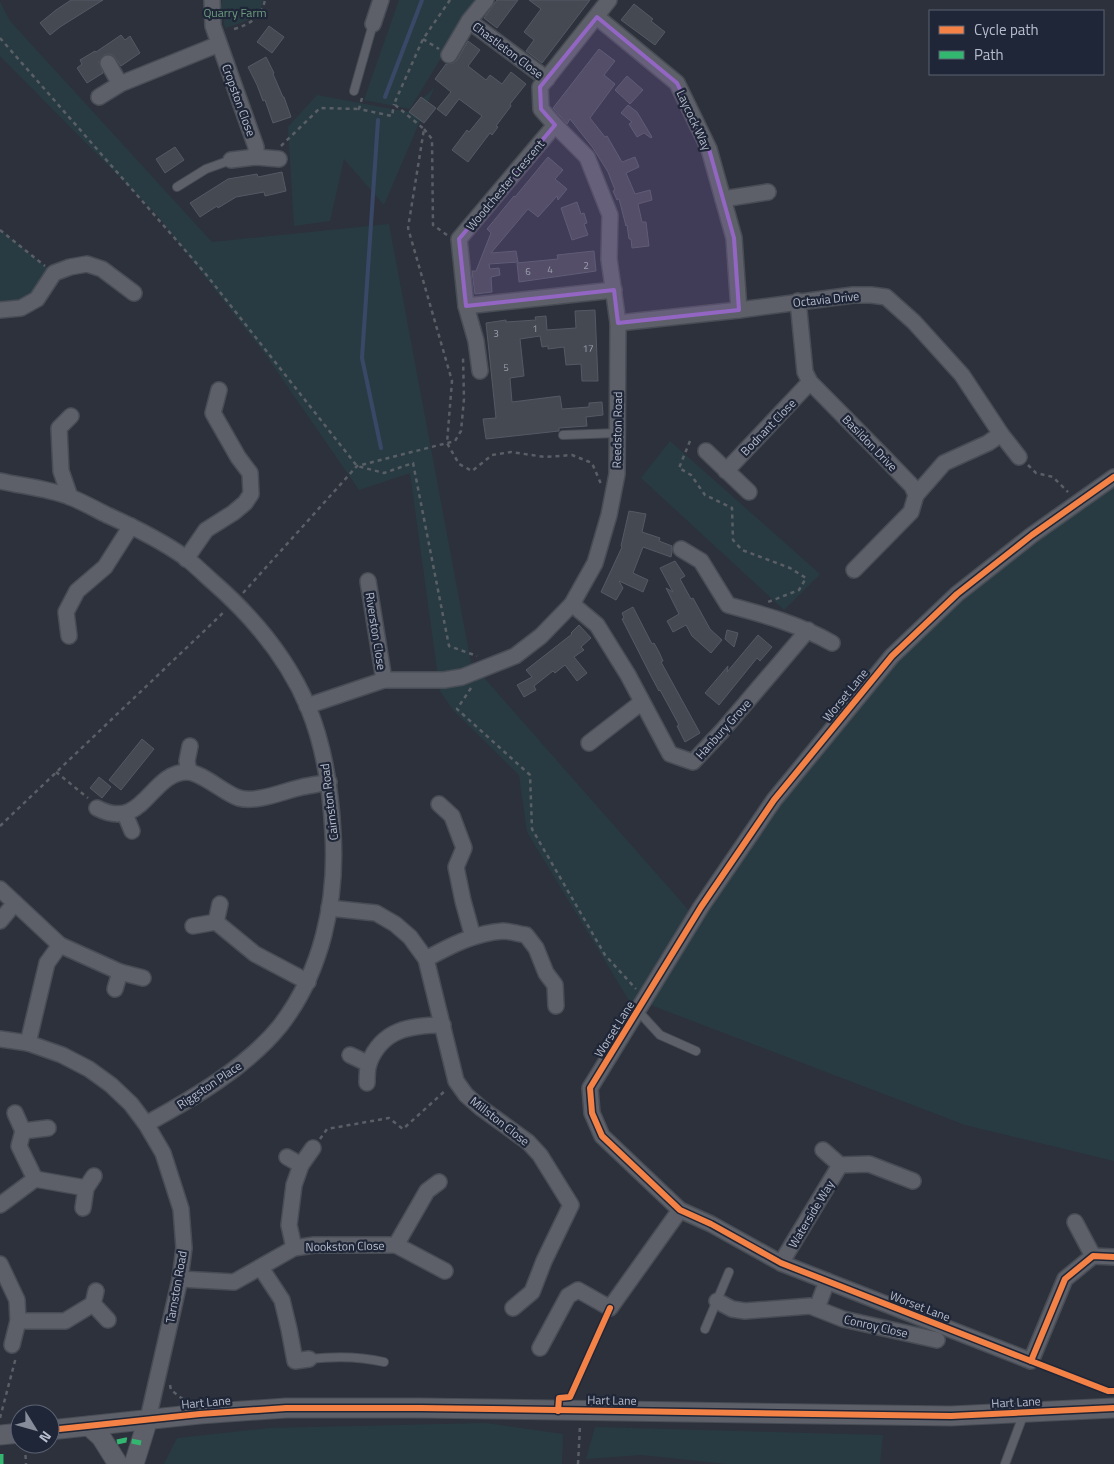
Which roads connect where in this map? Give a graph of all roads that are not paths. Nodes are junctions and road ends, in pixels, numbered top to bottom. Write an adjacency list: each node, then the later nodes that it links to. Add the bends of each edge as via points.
1 (212, 0): 8 (street, Cropston Close, via 213,26)
2 (381, 0): 7 (street)
3 (486, 0): 6 (street)
4 (609, 0): 5 (street, Reedston Road)
5 (597, 17): 11 (street, Reedston Road); 21 (street, Laycock Way, via 677,83 708,149)
6 (469, 21): 9 (street); 11 (street, Chastleton Close)
7 (373, 24): 13 (lane)
8 (218, 44): 12 (street); 17 (street, Cropston Close, via 256,147)
9 (449, 55)
10 (108, 63): 12 (street)
11 (547, 79): 15 (street, Reedston Road, via 540,87 541,109)
12 (120, 84): 14 (street)
13 (354, 91)
14 (99, 97)
15 (555, 125): 22 (street, Reedston Road, via 587,157 610,215 609,259); 25 (street, Woodchester Crescent, via 460,239)
16 (279, 154): 17 (street)
17 (256, 157): 18 (street)
18 (231, 160): 19 (lane, via 206,169)
19 (177, 187)
20 (768, 192): 21 (street)
21 (723, 199): 27 (street, Laycock Way, via 734,238)
22 (614, 290): 25 (street); 28 (street, Reedston Road)
23 (134, 293): 26 (street, via 102,269 87,264 54,273 37,299 21,308)
24 (798, 301): 27 (street, Octavia Drive); 30 (street, Basildon Drive, via 805,372); 34 (street, Octavia Drive, via 853,295 886,297 962,375)
25 (466, 306): 29 (street, Woodchester Crescent)
26 (0, 310)
27 (740, 310): 28 (street, Octavia Drive)
28 (618, 323): 33 (street, Reedston Road)
29 (480, 371)
30 (810, 382): 38 (street, Bodnant Close); 42 (street, Basildon Drive, via 912,486)
31 (219, 390): 46 (street, via 212,413 250,473 251,494 233,513 206,530)
32 (71, 416): 43 (street, via 59,428 61,471)
33 (617, 433): 35 (lane); 49 (street, Reedston Road, via 617,474 608,515 595,563)
34 (1001, 434): 37 (street, Octavia Drive); 42 (street, via 944,462)
35 (563, 435)
36 (706, 450): 38 (street)
37 (1022, 460)
38 (726, 470): 41 (street)
39 (1114, 477): 78 (street, Worset Lane, via 957,594 892,656 774,800 701,907)
40 (0, 481): 43 (street, Cairnston Road)
41 (749, 492)
42 (916, 495): 47 (street, via 911,512)
43 (70, 496): 44 (street, Cairnston Road)
44 (131, 526): 46 (street, Cairnston Road); 51 (street, via 105,567 77,591 66,612)
45 (681, 549): 50 (street, via 701,561 728,605)
46 (186, 559): 55 (street, Cairnston Road, via 235,601 259,627 282,658)
47 (854, 570)
48 (368, 582): 53 (street, Riverston Close)
49 (572, 604): 53 (street, Reedston Road, via 515,656 484,670 444,680); 54 (street, Hanbury Grove, via 597,625)
50 (808, 630): 52 (street); 54 (street, Hanbury Grove, via 693,762 670,754)
51 (69, 636)
52 (832, 643)
53 (384, 680): 55 (street, Reedston Road)
54 (642, 702): 56 (street)
55 (307, 706): 59 (street, Cairnston Road, via 321,744)
56 (589, 743)
57 (190, 746): 58 (street)
58 (189, 772): 59 (street, via 238,798 251,800); 62 (street, via 168,778)
59 (329, 782): 67 (street, Cairnston Road, via 334,852)
60 (439, 804): 71 (street, via 456,811 464,848 456,867)
61 (97, 808): 62 (street, via 108,814)
62 (126, 814): 63 (street)
63 (132, 831)
64 (0, 889): 65 (street)
65 (15, 903): 68 (street); 72 (street)
66 (220, 904): 69 (street)
67 (329, 908): 73 (street, Millston Close, via 376,913 410,937); 76 (street, Cairnston Road, via 324,936)
68 (0, 921)
69 (216, 922): 70 (street); 76 (street, via 254,954)
70 (193, 926)
71 (473, 937): 73 (street); 79 (street, via 504,931 526,935 536,948 546,972 562,983)
72 (60, 945): 74 (street); 83 (street, via 47,963)
73 (426, 958): 80 (street, Millston Close)
74 (120, 972): 75 (street); 77 (street)
75 (142, 978)
76 (308, 982): 82 (street, Cairnston Road)
77 (115, 989)
78 (642, 1005): 84 (lane, via 660,1035); 102 (street, Worset Lane, via 590,1088 592,1113 602,1136)
79 (556, 1006)
80 (443, 1025): 86 (street, via 421,1025 397,1031 379,1046); 116 (street, Millston Close, via 456,1081 480,1108 528,1142 540,1155 571,1205 544,1261 538,1296)
81 (0, 1040): 83 (street, Tarnston Road)
82 (267, 1040): 89 (street, Riggston Place, via 214,1082)
83 (28, 1042): 89 (street, Tarnston Road, via 89,1069 131,1104)
84 (696, 1051)
85 (350, 1055): 86 (street)
86 (369, 1064): 87 (street)
87 (366, 1083)
88 (15, 1113): 91 (street)
89 (146, 1124): 113 (street, Tarnston Road, via 163,1153 181,1209 184,1248)
90 (48, 1128): 91 (street)
91 (23, 1131): 97 (street, via 19,1146)
92 (313, 1148): 95 (street, Nookston Close)
93 (823, 1150): 96 (street)
94 (287, 1157): 95 (street)
95 (301, 1164): 105 (street, Nookston Close, via 294,1185 289,1225)
96 (840, 1165): 98 (street, via 870,1164); 108 (street, Waterside Way)
97 (35, 1179): 100 (street); 101 (street, via 90,1182)
98 (912, 1181)
99 (439, 1182): 104 (street, Nookston Close, via 427,1191)
100 (0, 1205)
101 (82, 1208)
102 (680, 1210): 108 (street, Worset Lane); 123 (street, via 610,1308 578,1290 573,1292)
103 (1076, 1222): 106 (street)
104 (396, 1245): 105 (street, Nookston Close); 111 (street, Nookston Close)
105 (294, 1248): 110 (street, Nookston Close)
106 (1093, 1256): 107 (street); 114 (street, Worset Lane, via 1065,1279 1031,1362)
107 (1114, 1257)
108 (781, 1263): 114 (street, Worset Lane)
109 (0, 1264): 119 (street, via 17,1300)
110 (261, 1268): 113 (street, Nookston Close, via 234,1282); 124 (street, via 282,1300)
111 (445, 1272)
112 (729, 1272): 115 (lane)
113 (180, 1279): 128 (street, Tarnston Road)
114 (826, 1281): 117 (street)
115 (717, 1301): 117 (street, Conroy Close, via 745,1311); 120 (lane)
116 (513, 1308)
117 (817, 1308): 121 (street, Conroy Close, via 843,1319)
118 (108, 1320): 119 (street, via 94,1297 65,1321)
119 (18, 1321): 122 (street)
120 (705, 1329)
121 (937, 1340)
122 (12, 1346)
123 (540, 1348)
124 (296, 1361): 125 (lane, via 345,1356)
125 (384, 1362)
126 (1114, 1408): 127 (street, Hart Lane)
127 (1024, 1413): 128 (street, Hart Lane, via 950,1416 286,1408); 133 (lane)
128 (148, 1419): 129 (street, Hart Lane); 132 (street)
129 (89, 1426): 130 (street, Hart Lane); 131 (street, via 101,1437)
130 (60, 1434)
131 (118, 1464)
132 (134, 1464)
133 (1005, 1464)

